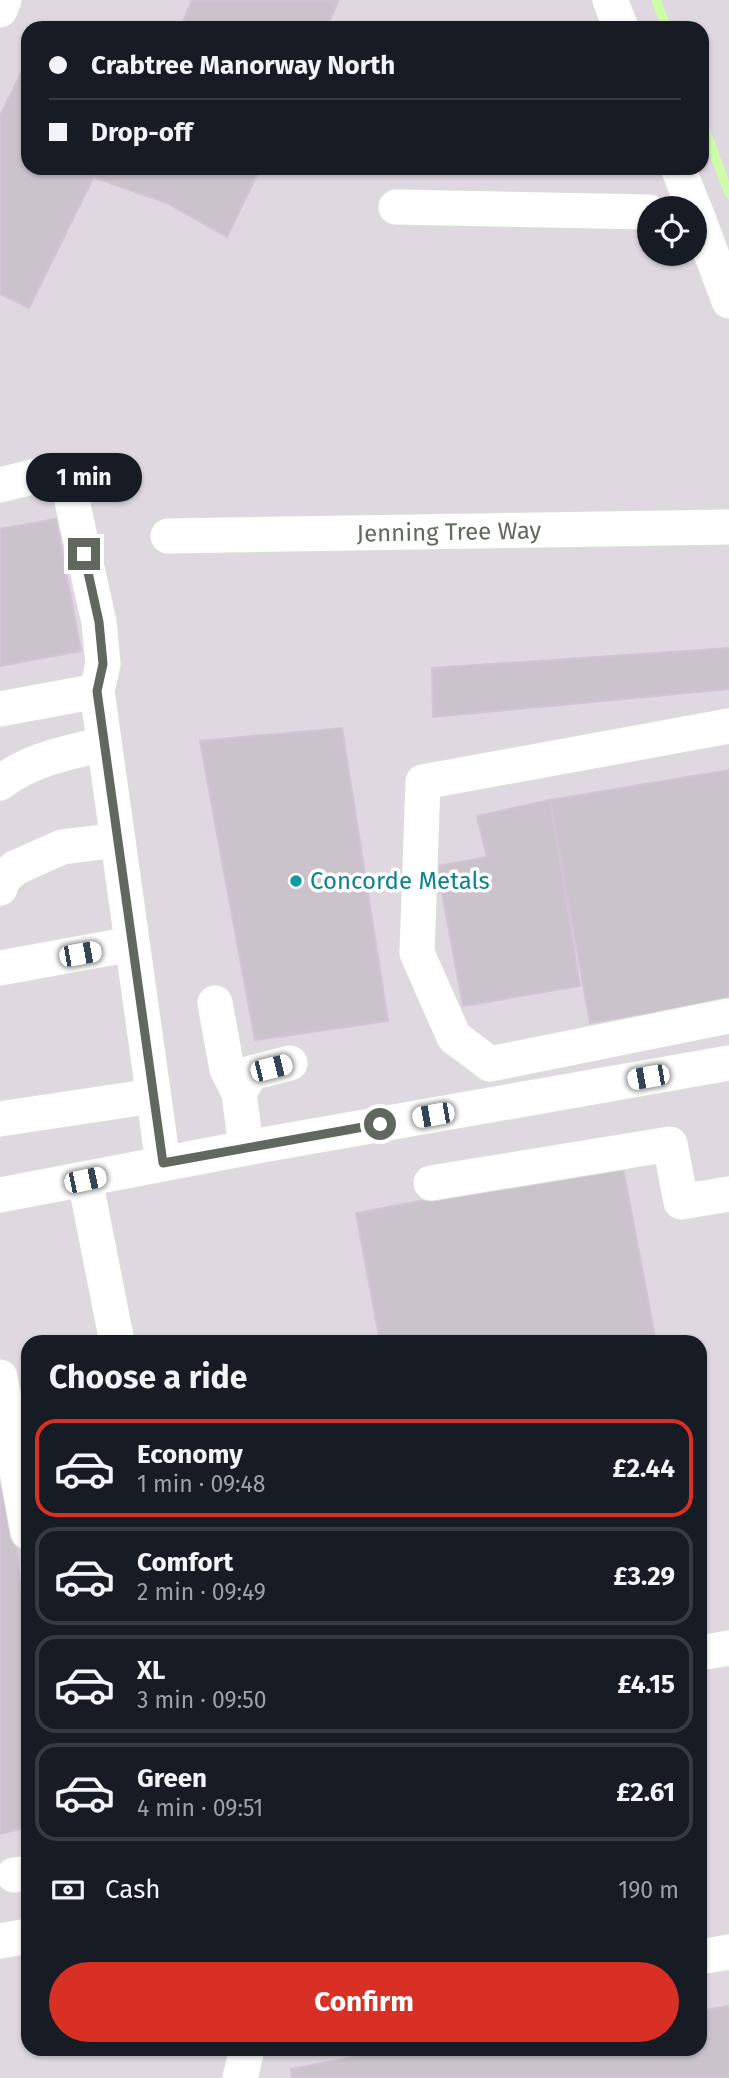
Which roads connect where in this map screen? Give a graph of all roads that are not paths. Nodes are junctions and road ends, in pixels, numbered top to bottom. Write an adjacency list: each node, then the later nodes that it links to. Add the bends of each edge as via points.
1 (4, 0): 3 (street)
2 (610, 0): 4 (street)
3 (0, 10)
4 (618, 21)
5 (681, 175): 6 (street)
6 (689, 196)
7 (396, 207): 8 (street)
8 (637, 212)
9 (707, 243): 10 (street)
10 (729, 301)
11 (0, 485): 14 (street, via 36,476 68,483 99,622 103,664)
12 (729, 527): 13 (street, Jenning Tree Way)
13 (169, 536)
14 (97, 691): 15 (street); 17 (street)
15 (0, 709)
16 (729, 726): 25 (street, via 423,782 417,953 454,1037 490,1064)
17 (104, 744): 18 (street, via 47,757); 19 (street)
18 (0, 783)
19 (118, 840): 20 (street, via 62,847 15,867); 21 (street)
20 (1, 881)
21 (132, 944): 23 (street); 29 (street)
22 (0, 962): 23 (street)
23 (0, 968)
24 (215, 1003): 28 (street, via 228,1069)
25 (729, 1016)
26 (290, 1063): 28 (street, via 251,1073)
27 (729, 1063): 31 (street)
28 (239, 1093): 31 (street)
29 (153, 1096): 30 (street); 32 (street)
30 (0, 1119)
31 (246, 1148): 32 (street)
32 (163, 1163): 33 (street)
33 (85, 1180): 36 (street); 37 (street)
34 (431, 1183): 35 (street, via 670,1143 681,1202)
35 (729, 1194)
36 (0, 1195)
37 (116, 1335)
38 (0, 1377): 39 (street)
39 (21, 1493)
40 (729, 1648): 41 (street)
41 (707, 1652)
42 (21, 1937): 43 (street)
43 (0, 1941)
44 (729, 1952): 45 (street)
45 (707, 1956)
46 (245, 2056): 47 (street)
47 (240, 2078)

